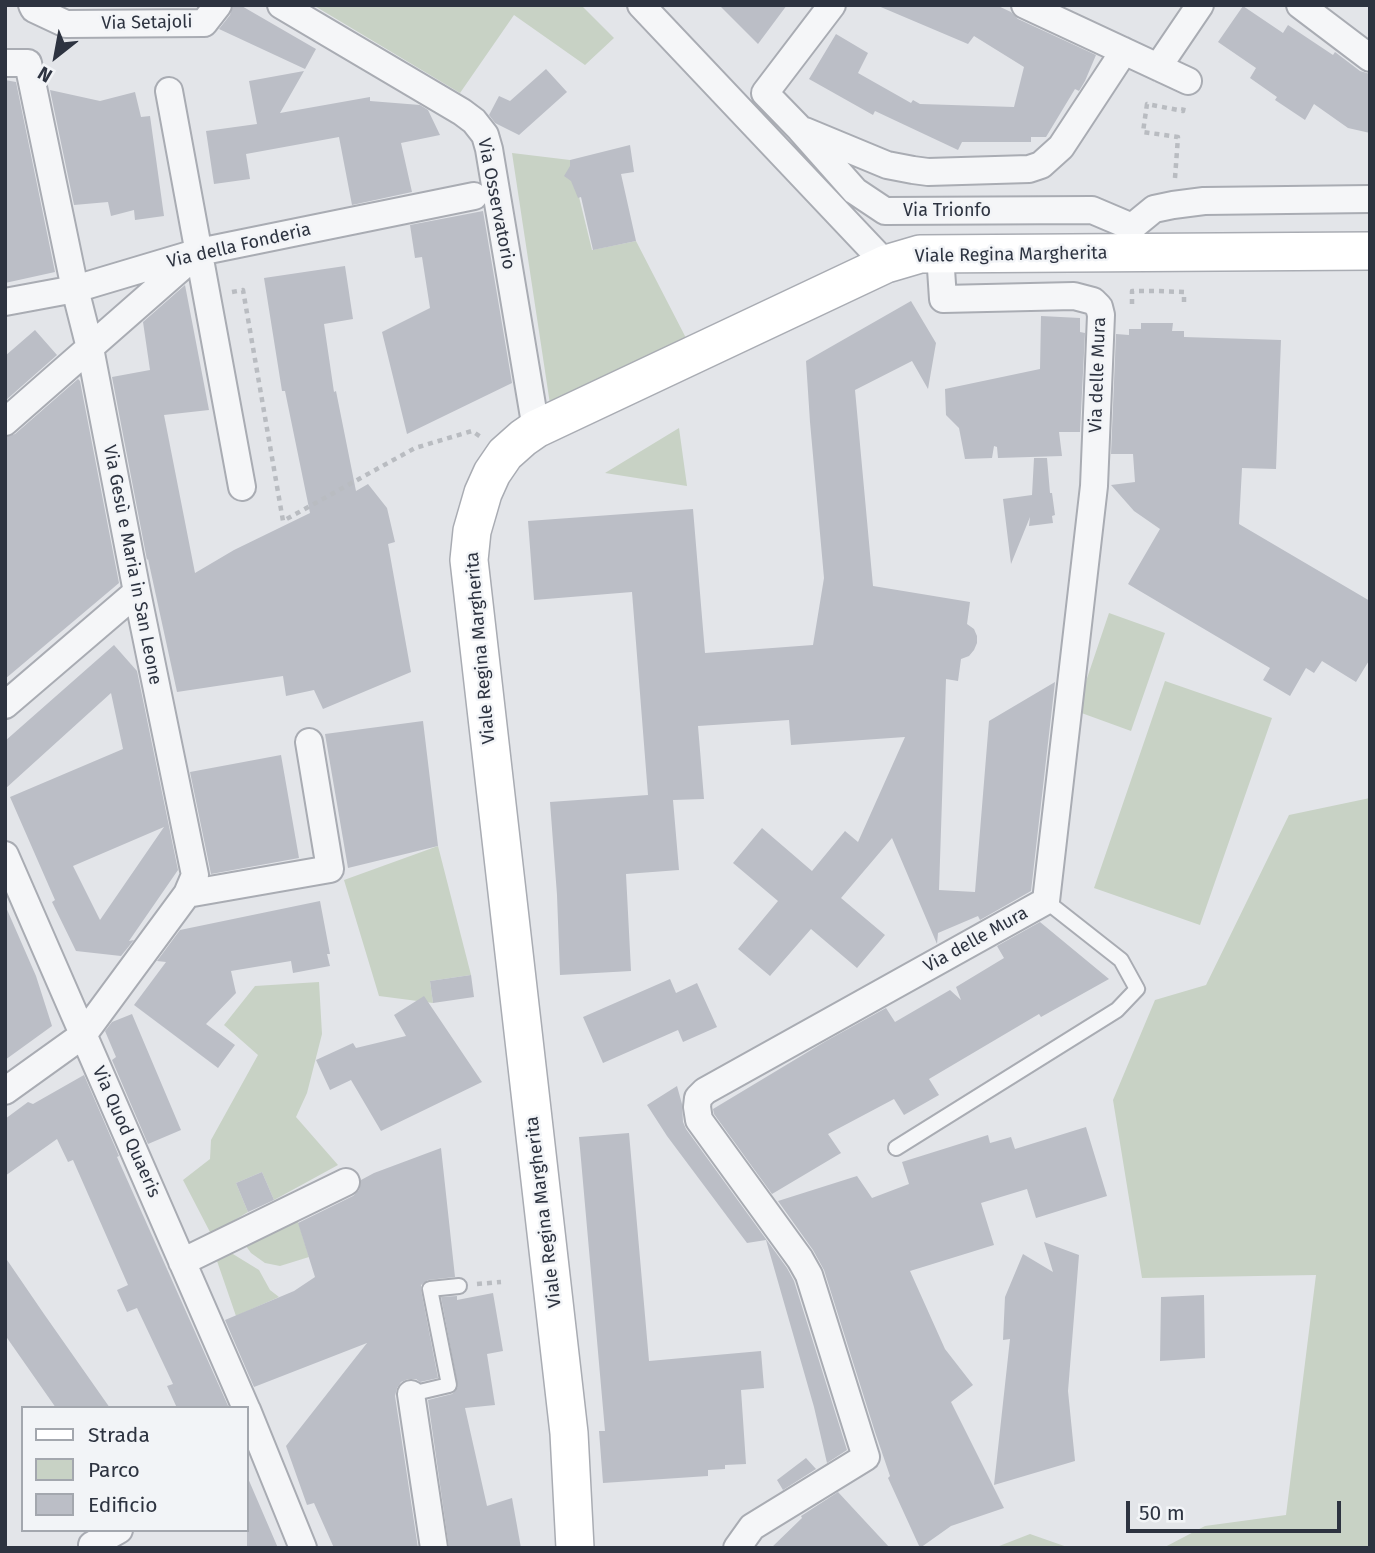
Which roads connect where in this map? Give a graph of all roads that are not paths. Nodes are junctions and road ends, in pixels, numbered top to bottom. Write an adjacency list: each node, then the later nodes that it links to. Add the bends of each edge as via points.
1 (32, 5): 2 (street, Via Setajoli, via 66,24 204,23)
2 (218, 5)
3 (281, 5): 27 (street, Via Osservatorio, via 462,112 485,135)
4 (641, 5): 22 (street)
5 (832, 5): 15 (street, Via Trionfo, via 765,93)
6 (1025, 5): 9 (street)
7 (1200, 5): 12 (street)
8 (1300, 5): 10 (street)
9 (1124, 51): 12 (street); 15 (street, via 1061,147 1041,165 1029,169 912,170 887,165)
10 (1370, 58)
11 (17, 63): 23 (street, Via Gesù e Maria in San Leone)
12 (1158, 67): 13 (street)
13 (1188, 81)
14 (169, 91): 20 (street)
15 (800, 129): 18 (street, Via Trionfo, via 855,191 885,211 1092,209)
16 (474, 196): 20 (street, Via della Fonderia)
17 (1370, 199): 18 (street, via 1173,205 1154,209)
18 (1131, 240): 19 (main road, Viale Regina Margherita); 21 (main road, Viale Regina Margherita)
19 (1370, 251)
20 (199, 252): 23 (street, Via della Fonderia); 25 (street); 28 (street)
21 (940, 254): 22 (main road, Viale Regina Margherita, via 920,254); 34 (street, Via delle Mura, via 943,299 1074,296 1100,307 1094,486)
22 (886, 264): 27 (main road, Viale Regina Margherita)
23 (75, 289): 24 (street, Via della Fonderia); 25 (street, Via Gesù e Maria in San Leone)
24 (5, 302)
25 (90, 348): 26 (street); 29 (street, Via Gesù e Maria in San Leone)
26 (5, 422)
27 (536, 429): 49 (main road, Viale Regina Margherita, via 505,454 492,473 472,531 469,560 569,1433)
28 (242, 487)
29 (137, 592): 30 (street); 33 (street, Via Gesù e Maria in San Leone, via 195,875)
30 (5, 705)
31 (309, 742): 33 (street, via 330,869)
32 (5, 855): 35 (street, Via Quod Quaeris)
33 (187, 894): 35 (street, Via Gesù e Maria in San Leone)
34 (1046, 901): 37 (lane, via 1121,960 1137,989 1116,1010); 50 (street, Via delle Mura, via 698,1098 699,1121 808,1275 866,1457 752,1527)
35 (83, 1035): 36 (street, Via Gesù e Maria in San Leone); 39 (street, Via Quod Quaeris)
36 (5, 1091)
37 (896, 1148)
38 (346, 1182): 39 (street)
39 (182, 1262): 42 (street, Via Quod Quaeris)
40 (459, 1286): 41 (lane, via 430,1289 449,1385)
41 (411, 1394): 48 (street)
42 (245, 1406)
43 (248, 1419): 44 (street, Via Quod Quaeris)
44 (255, 1453): 47 (street, Via Quod Quaeris)
45 (116, 1532): 46 (street)
46 (93, 1547)
47 (303, 1548)
48 (434, 1548)
49 (575, 1548)
50 (737, 1548)

